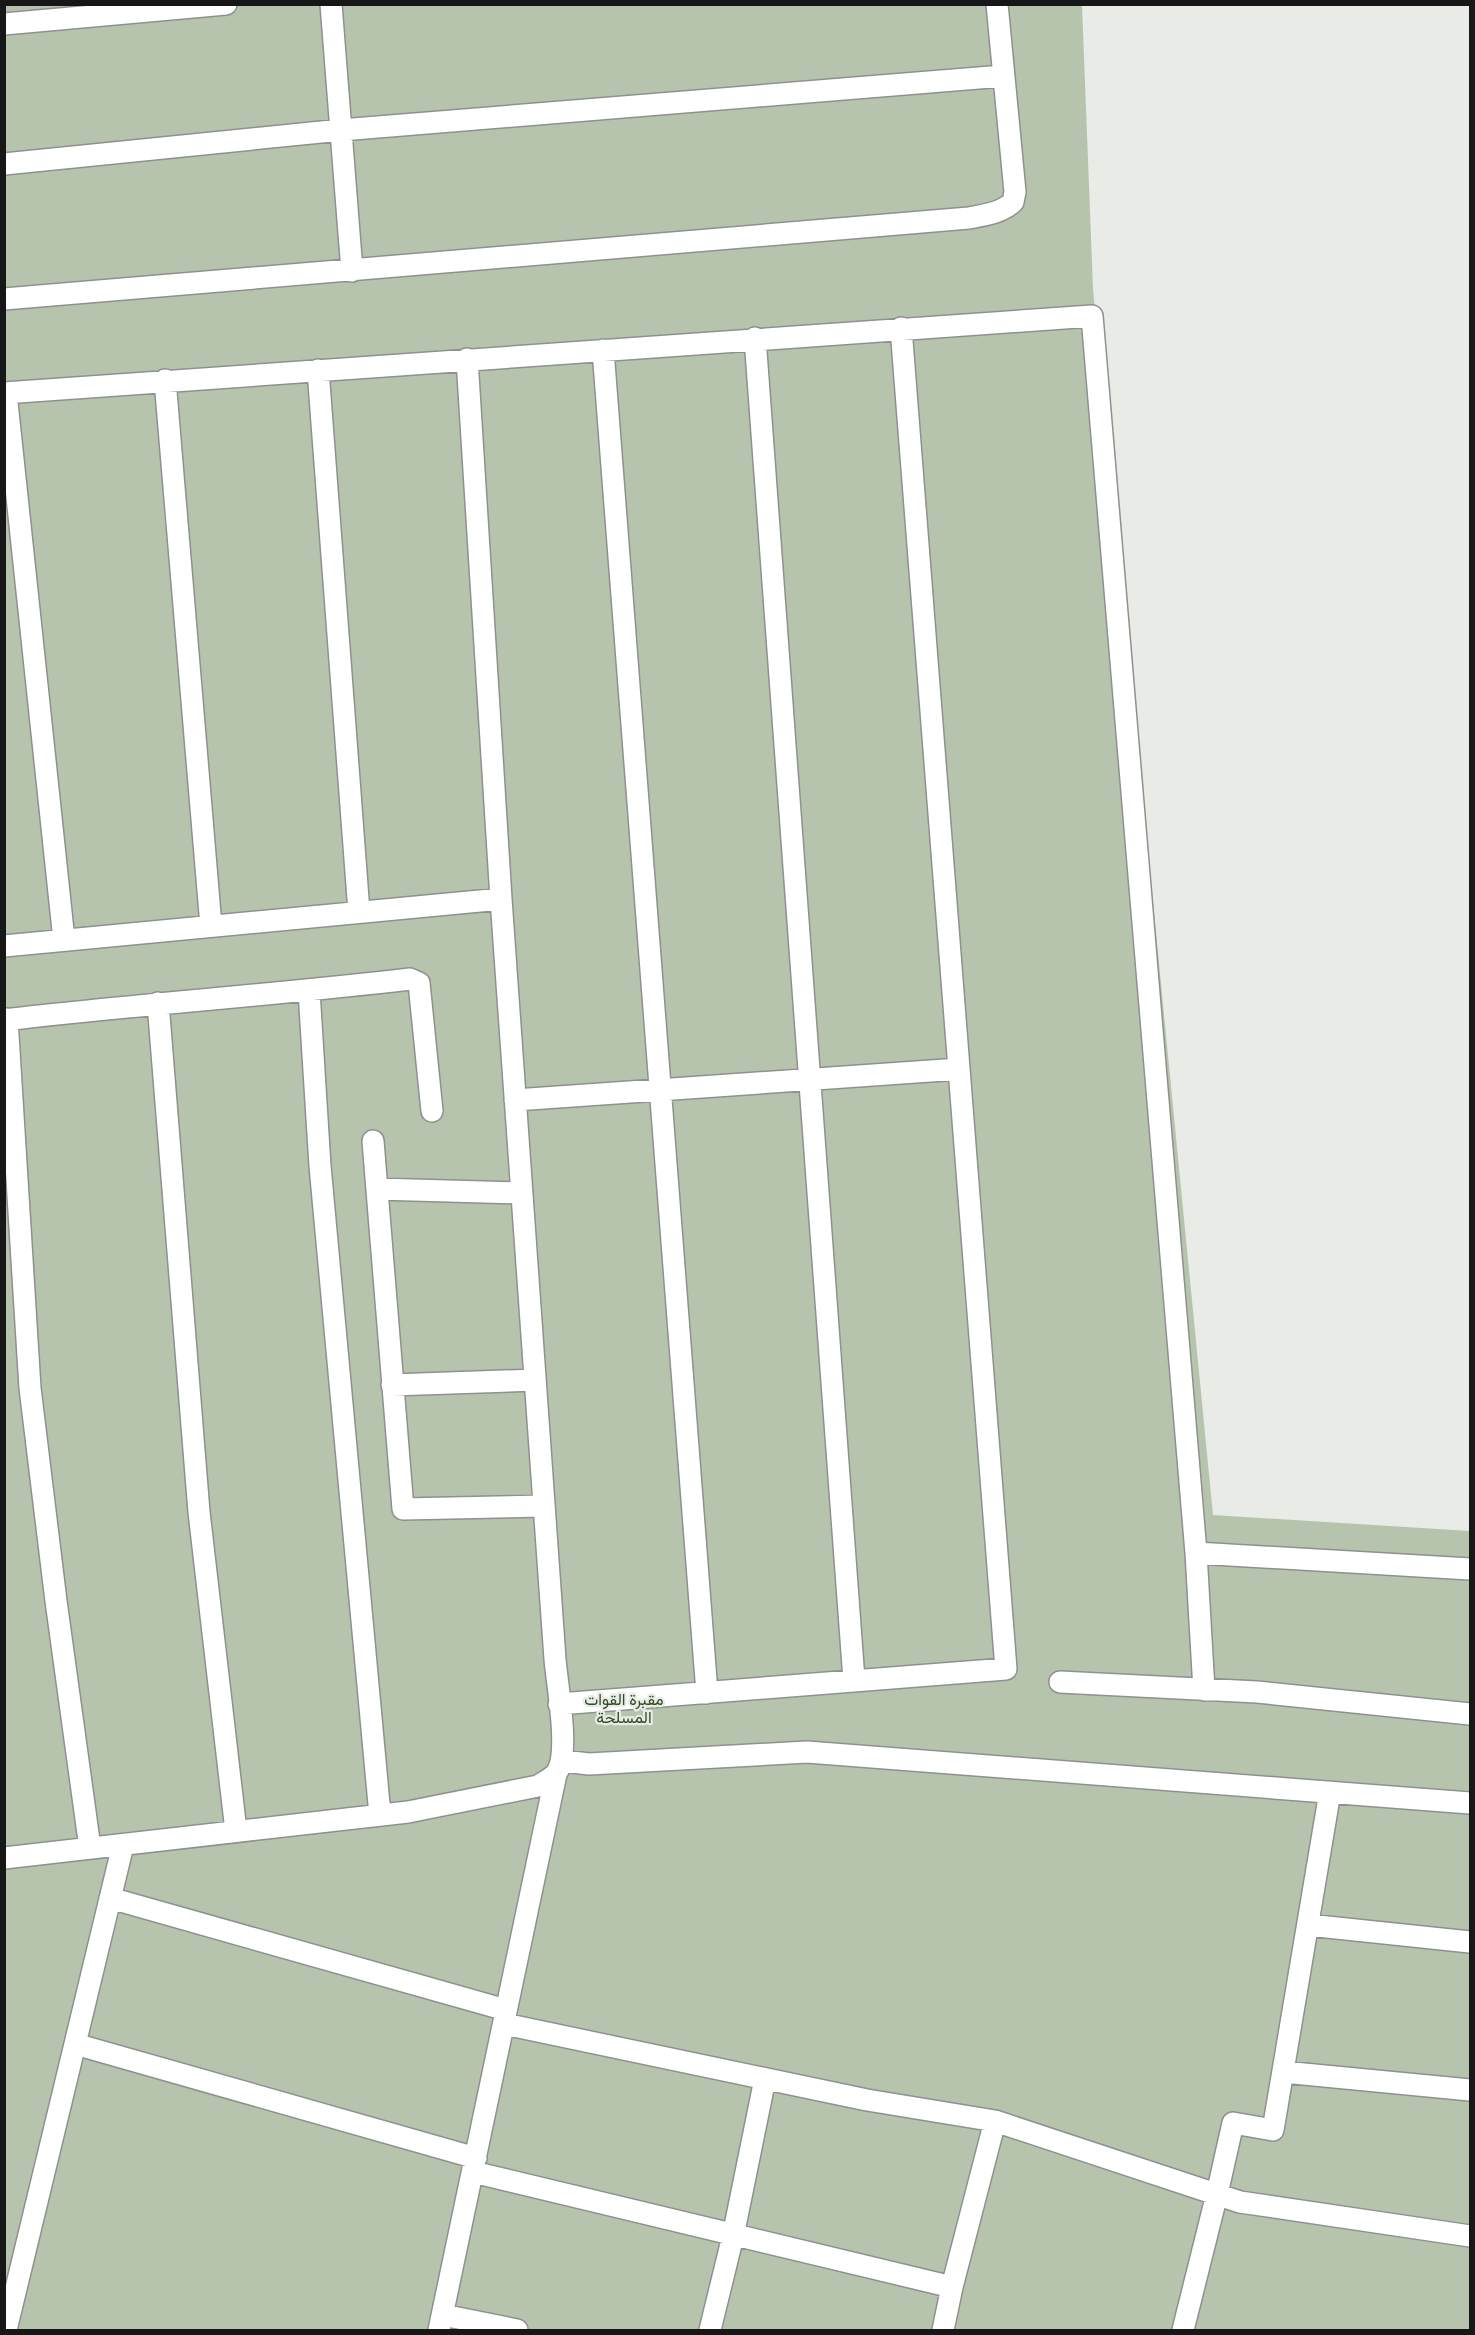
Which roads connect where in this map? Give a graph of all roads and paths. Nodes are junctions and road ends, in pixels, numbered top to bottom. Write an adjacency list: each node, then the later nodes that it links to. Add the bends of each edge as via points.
1 (226, 4): 4 (lane)
2 (331, 4): 6 (lane)
3 (997, 4): 5 (lane)
4 (4, 24)
5 (1004, 76): 6 (lane); 8 (lane, via 1015,192 1014,202 994,213)
6 (341, 130): 7 (lane); 8 (lane)
7 (4, 164)
8 (352, 271): 9 (lane)
9 (4, 299)
10 (901, 328): 11 (lane); 25 (lane); 36 (lane, via 1092,316)
11 (754, 339): 12 (lane); 26 (lane)
12 (603, 350): 13 (lane); 27 (lane)
13 (467, 359): 14 (lane); 17 (lane)
14 (318, 370): 15 (lane); 18 (lane)
15 (165, 380): 16 (lane); 19 (lane)
16 (5, 393): 20 (lane)
17 (501, 899): 18 (lane); 28 (lane)
18 (359, 912): 19 (lane)
19 (211, 926): 20 (lane)
20 (64, 940): 21 (lane)
21 (4, 946)
22 (309, 991): 23 (lane); 29 (lane, via 410,979 419,983); 47 (lane, via 320,1167)
23 (158, 1003): 24 (lane); 48 (lane, via 199,1512)
24 (6, 1020): 50 (lane, via 30,1388)
25 (959, 1069): 26 (lane); 38 (lane, via 1006,1669)
26 (810, 1079): 27 (lane); 38 (lane)
27 (660, 1090): 28 (lane); 41 (lane)
28 (515, 1100): 32 (lane)
29 (432, 1112)
30 (373, 1141): 31 (lane)
31 (377, 1189): 32 (lane); 34 (lane)
32 (522, 1193): 33 (lane)
33 (535, 1380): 34 (lane); 35 (lane)
34 (392, 1385): 35 (lane, via 403,1509)
35 (544, 1506): 42 (lane)
36 (1196, 1553): 37 (lane); 40 (lane)
37 (1470, 1569)
38 (854, 1680): 41 (lane)
39 (1060, 1682): 40 (lane)
40 (1204, 1690): 43 (lane)
41 (707, 1693): 42 (lane)
42 (559, 1704): 44 (lane)
43 (1470, 1714)
44 (559, 1768): 45 (lane, via 807,1752); 47 (lane, via 538,1786); 55 (lane)
45 (1330, 1792): 46 (lane); 53 (lane)
46 (1470, 1803)
47 (380, 1815): 48 (lane)
48 (236, 1831): 49 (lane)
49 (123, 1845): 50 (lane); 52 (lane)
50 (90, 1848): 51 (lane)
51 (4, 1858)
52 (110, 1898): 55 (lane); 56 (lane)
53 (1308, 1925): 54 (lane); 57 (lane)
54 (1470, 1942)
55 (505, 2017): 58 (lane); 61 (lane)
56 (75, 2044): 61 (lane); 66 (lane)
57 (1283, 2072): 59 (lane); 62 (lane, via 1273,2130 1233,2123)
58 (765, 2079): 60 (lane); 63 (lane)
59 (1470, 2090)
60 (995, 2121): 62 (lane); 65 (lane)
61 (474, 2165): 63 (lane); 67 (lane)
62 (1217, 2194): 64 (lane, via 1240,2202); 71 (lane)
63 (733, 2236): 65 (lane); 69 (lane)
64 (1470, 2236)
65 (952, 2287): 70 (lane)
66 (7, 2317)
67 (441, 2323): 68 (lane)
68 (517, 2331)
69 (710, 2331)
70 (942, 2331)
71 (1183, 2331)

